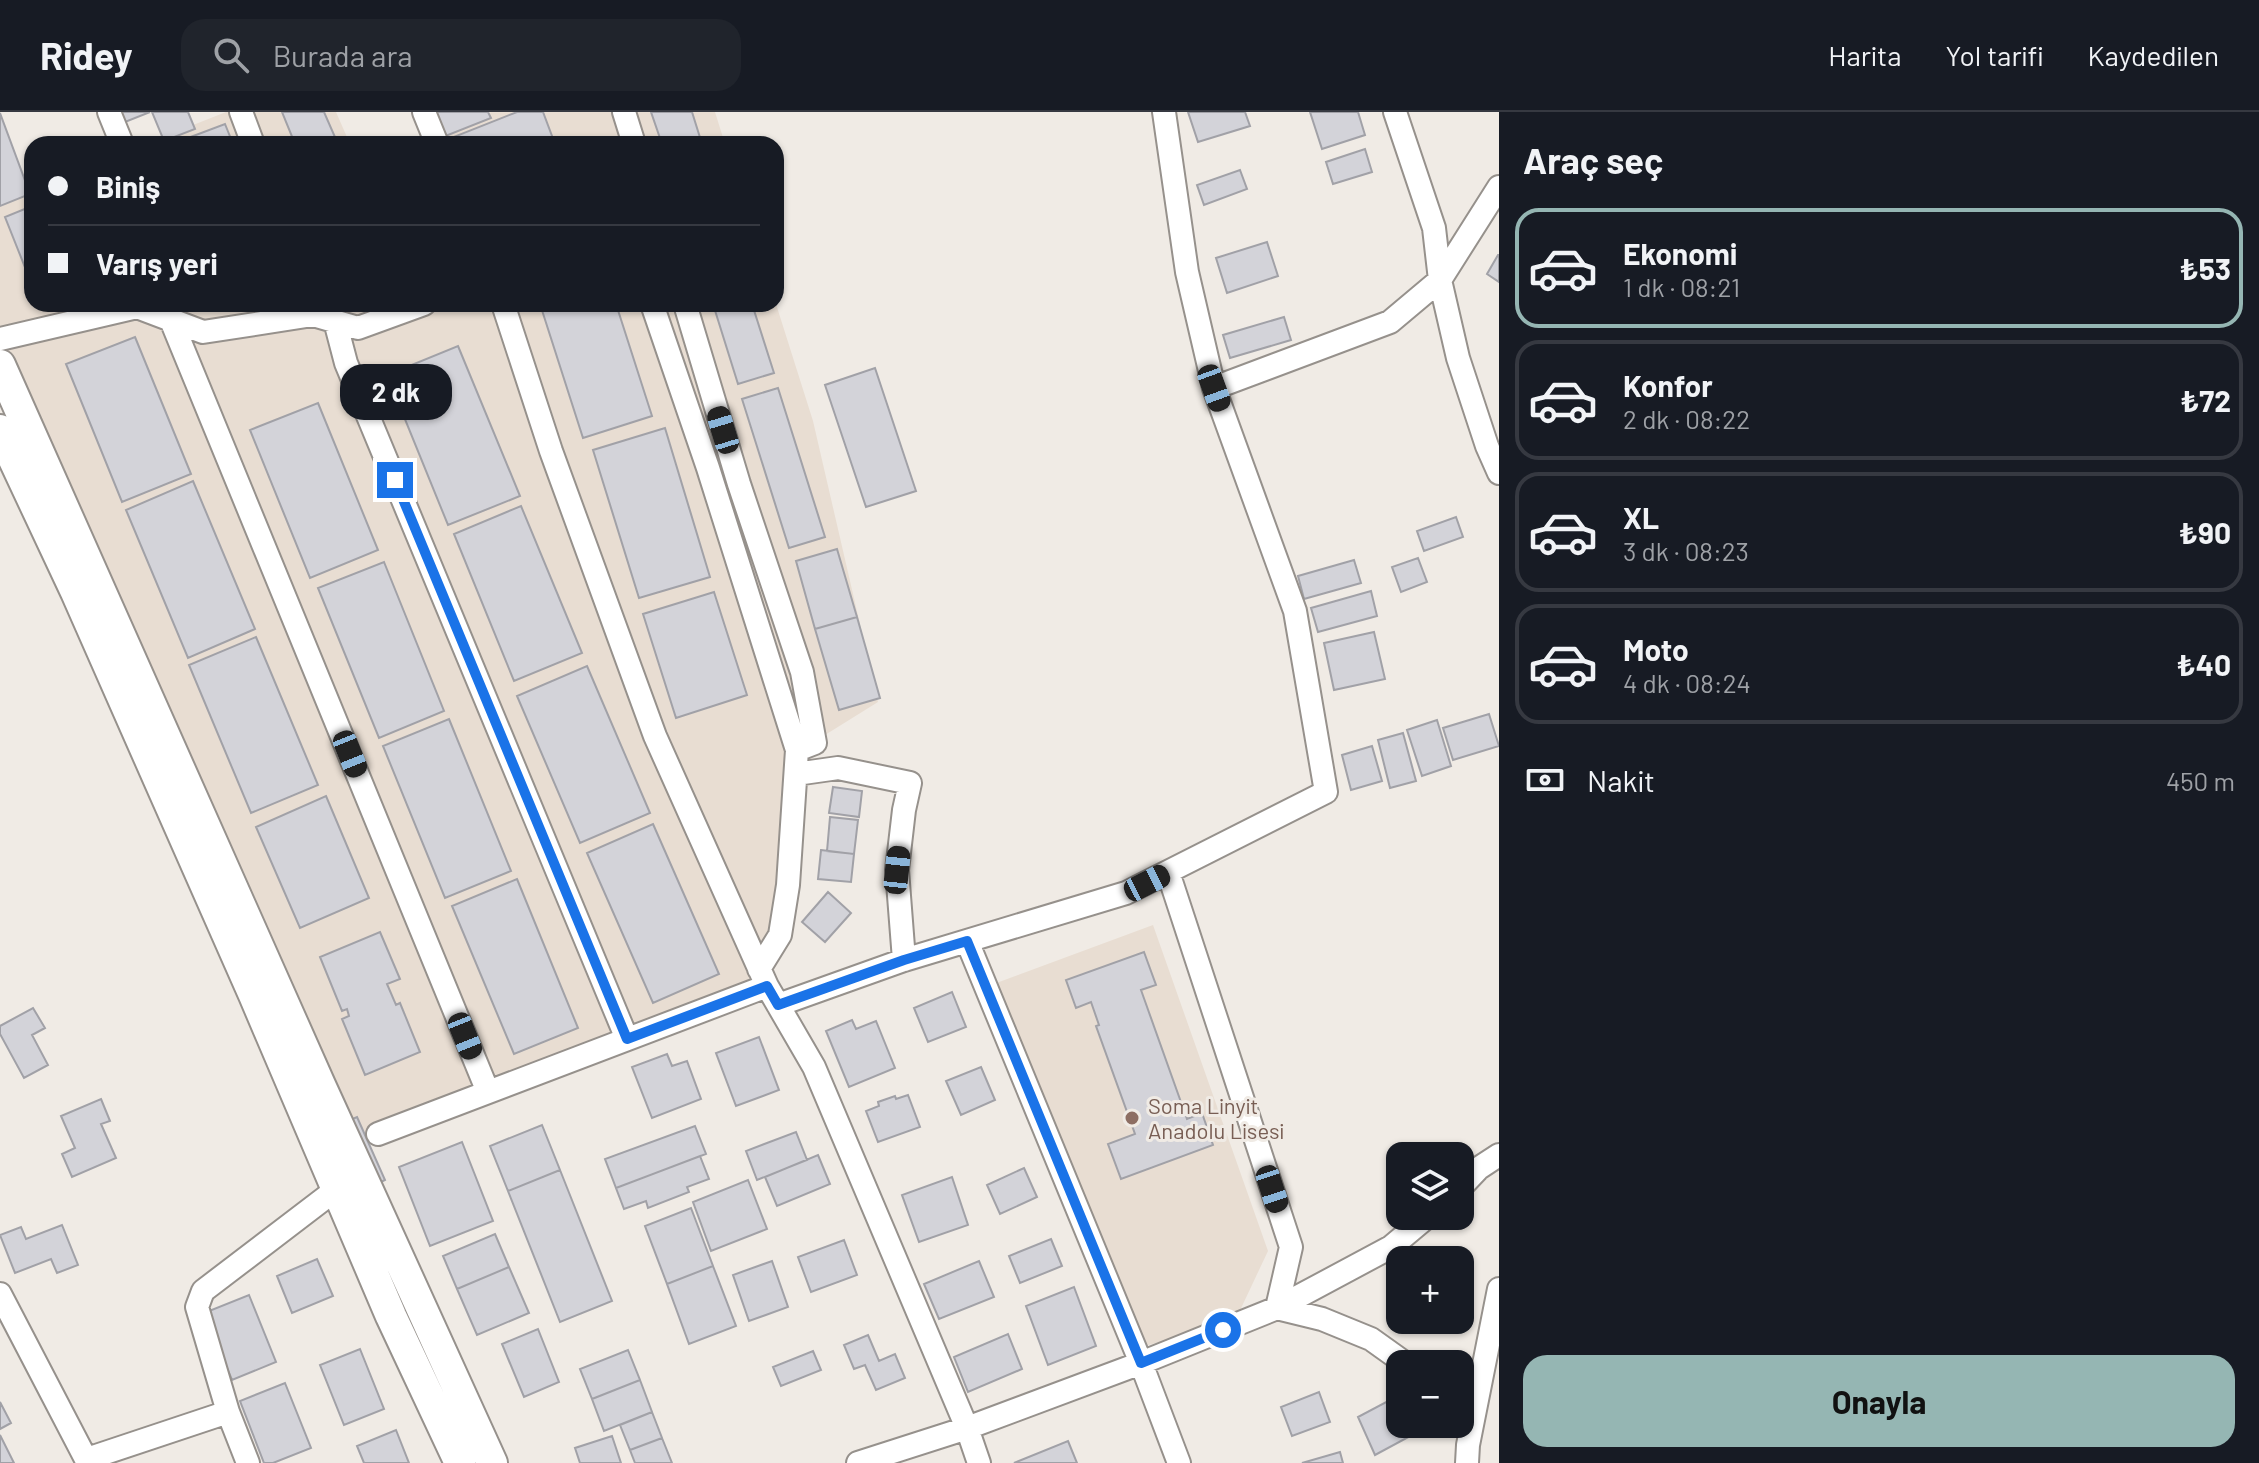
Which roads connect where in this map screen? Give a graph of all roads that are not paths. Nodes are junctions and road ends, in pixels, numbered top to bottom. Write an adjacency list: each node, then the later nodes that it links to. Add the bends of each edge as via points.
1 (109, 112): 7 (street)
2 (241, 112): 8 (street)
3 (424, 112): 9 (street)
4 (624, 112): 10 (street)
5 (1164, 112): 22 (street, via 1187,272)
6 (1395, 112): 12 (street, via 1434,228)
7 (119, 136)
8 (250, 136)
9 (434, 136)
10 (632, 136)
11 (1499, 187): 12 (street)
12 (1440, 280): 22 (street, via 1390,322); 24 (street, via 1458,358)
13 (116, 312): 20 (street)
14 (170, 312): 19 (street, via 203,332); 32 (street)
15 (402, 312): 19 (street, via 358,328)
16 (506, 312): 30 (street, via 655,736)
17 (655, 312): 25 (street)
18 (687, 312): 25 (street, via 802,672 815,743)
19 (319, 314): 31 (street, via 346,363)
20 (0, 339)
21 (0, 365): 49 (main road)
22 (1214, 388): 27 (street, via 1295,611 1326,792)
23 (0, 430): 36 (main road)
24 (1499, 473)
25 (797, 750): 26 (street)
26 (796, 774): 29 (street, via 838,768 910,783 897,870); 30 (street, via 788,885)
27 (1168, 872): 28 (street, via 1126,893); 40 (street, via 1291,1247)
28 (967, 941): 29 (street); 42 (street)
29 (904, 960): 30 (street)
30 (768, 987): 31 (street); 44 (street, via 814,1067)
31 (627, 1039): 32 (street)
32 (488, 1092): 33 (street)
33 (378, 1134)
34 (1499, 1155): 35 (street)
35 (1474, 1173)
36 (338, 1188): 43 (street, via 203,1291 197,1307); 48 (main road)
37 (1411, 1230): 40 (street, via 1391,1247)
38 (1499, 1289): 45 (street)
39 (0, 1294): 46 (street)
40 (1277, 1308): 41 (street, via 1322,1319); 42 (street)
41 (1386, 1350)
42 (1141, 1363): 44 (street); 52 (street)
43 (228, 1412): 46 (street); 47 (street)
44 (967, 1428): 50 (street); 51 (street)
45 (1468, 1454)
46 (88, 1461)
47 (248, 1463)
48 (460, 1463)
49 (492, 1463)
50 (858, 1463)
51 (979, 1463)
52 (1179, 1463)

